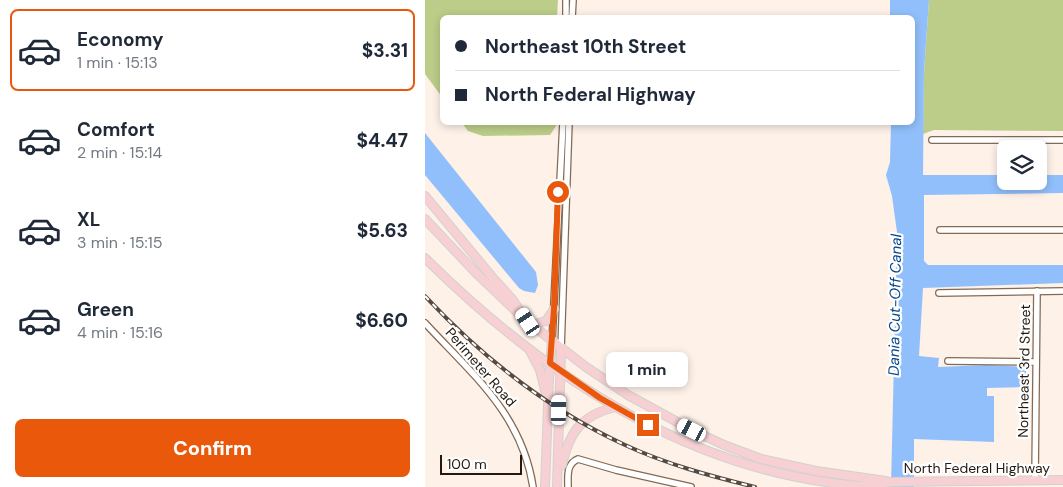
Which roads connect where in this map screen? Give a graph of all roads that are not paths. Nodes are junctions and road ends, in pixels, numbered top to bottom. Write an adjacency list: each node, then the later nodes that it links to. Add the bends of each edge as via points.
1 (566, 0): 3 (street)
2 (573, 0): 4 (street)
3 (566, 15)
4 (572, 15)
5 (563, 125): 17 (street)
6 (569, 125): 22 (street)
7 (932, 140): 8 (street)
8 (1063, 140)
9 (425, 196): 19 (main road)
10 (425, 219): 19 (main road, North Federal Highway)
11 (940, 230): 12 (street)
12 (1063, 230)
13 (425, 258): 21 (main road, North Federal Highway)
14 (1037, 291): 15 (street); 16 (street); 24 (street, Northeast 3rd Street)
15 (1063, 291)
16 (939, 293)
17 (554, 309): 19 (main road, via 546,321); 20 (street)
18 (425, 323): 35 (street, Perimeter Road, via 501,407 520,440)
19 (529, 323): 20 (main road, North Federal Highway)
20 (552, 342): 22 (main road, North Federal Highway); 25 (main road)
21 (528, 348): 25 (main road, North Federal Highway); 27 (main road, via 540,370)
22 (561, 349): 26 (main road); 29 (main road, North Federal Highway, via 643,404)
23 (948, 361): 24 (street)
24 (1036, 362): 31 (street, Northeast 3rd Street)
25 (550, 363): 26 (main road, North Federal Highway); 27 (main road)
26 (561, 371): 28 (main road, North Federal Highway); 37 (main road)
27 (548, 403): 36 (main road)
28 (615, 407): 30 (main road, North Federal Highway, via 685,442); 37 (main road, via 594,414 575,430 566,448)
29 (742, 452): 30 (street); 33 (main road, North Federal Highway, via 798,468)
30 (736, 461): 33 (main road, North Federal Highway, via 782,474 829,482 871,486)
31 (1035, 480): 32 (main road, North Federal Highway); 34 (main road, North Federal Highway)
32 (1063, 480)
33 (890, 482): 34 (main road, North Federal Highway)
34 (927, 484)
35 (533, 487)
36 (545, 487)
37 (557, 487)
38 (568, 487): 39 (street, via 569,467 574,460 583,459)
39 (691, 487)

